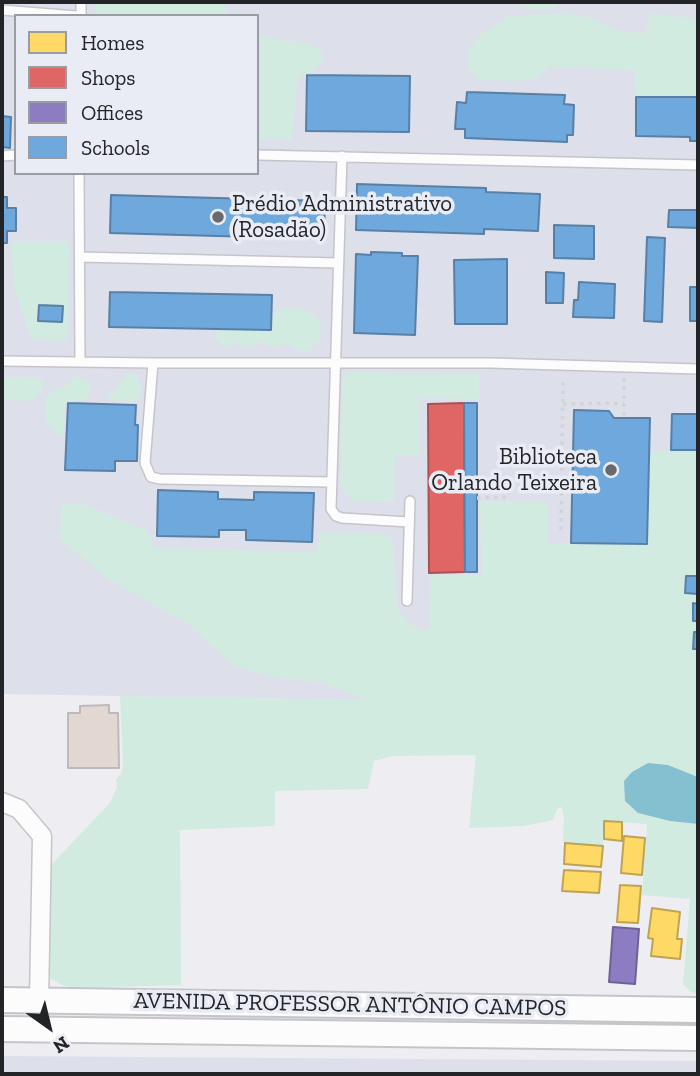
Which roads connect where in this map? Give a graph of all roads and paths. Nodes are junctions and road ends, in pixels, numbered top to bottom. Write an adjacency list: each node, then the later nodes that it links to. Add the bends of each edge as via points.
1 (2, 10): 2 (lane)
2 (53, 14)
3 (259, 155): 4 (lane)
4 (342, 156): 5 (lane); 8 (lane)
5 (698, 164)
6 (79, 175): 7 (lane)
7 (80, 257): 8 (lane); 10 (lane)
8 (338, 263): 11 (lane)
9 (2, 361): 10 (lane)
10 (80, 362): 12 (lane)
11 (337, 362): 12 (lane); 13 (lane); 19 (lane)
12 (153, 363): 19 (lane, via 145,463 151,477)
13 (698, 369)
14 (563, 377): 16 (path)
15 (624, 378): 17 (path)
16 (563, 404): 17 (path); 20 (path)
17 (624, 404): 18 (path)
18 (624, 418)
19 (331, 481): 24 (lane, via 330,504 335,516)
20 (562, 488): 21 (path); 22 (path, via 509,486 508,497); 25 (path)
21 (573, 488)
22 (477, 498)
23 (410, 501): 24 (lane)
24 (409, 523): 26 (lane)
25 (561, 530)
26 (407, 601)
27 (2, 802): 29 (street, via 19,809 41,836)
28 (2, 1000): 29 (street, AVENIDA PROFESSOR ANTÔNIO CAMPOS)
29 (39, 1001): 30 (street, AVENIDA PROFESSOR ANTÔNIO CAMPOS)
30 (80, 1001): 31 (street, AVENIDA PROFESSOR ANTÔNIO CAMPOS); 34 (street)
31 (127, 1003): 32 (street, AVENIDA PROFESSOR ANTÔNIO CAMPOS); 35 (street)
32 (698, 1010)
33 (2, 1029): 34 (street, AVENIDA PROFESSOR ANTÔNIO CAMPOS)
34 (78, 1030): 35 (street, AVENIDA PROFESSOR ANTÔNIO CAMPOS)
35 (123, 1031): 36 (street, AVENIDA PROFESSOR ANTÔNIO CAMPOS)
36 (698, 1038)

